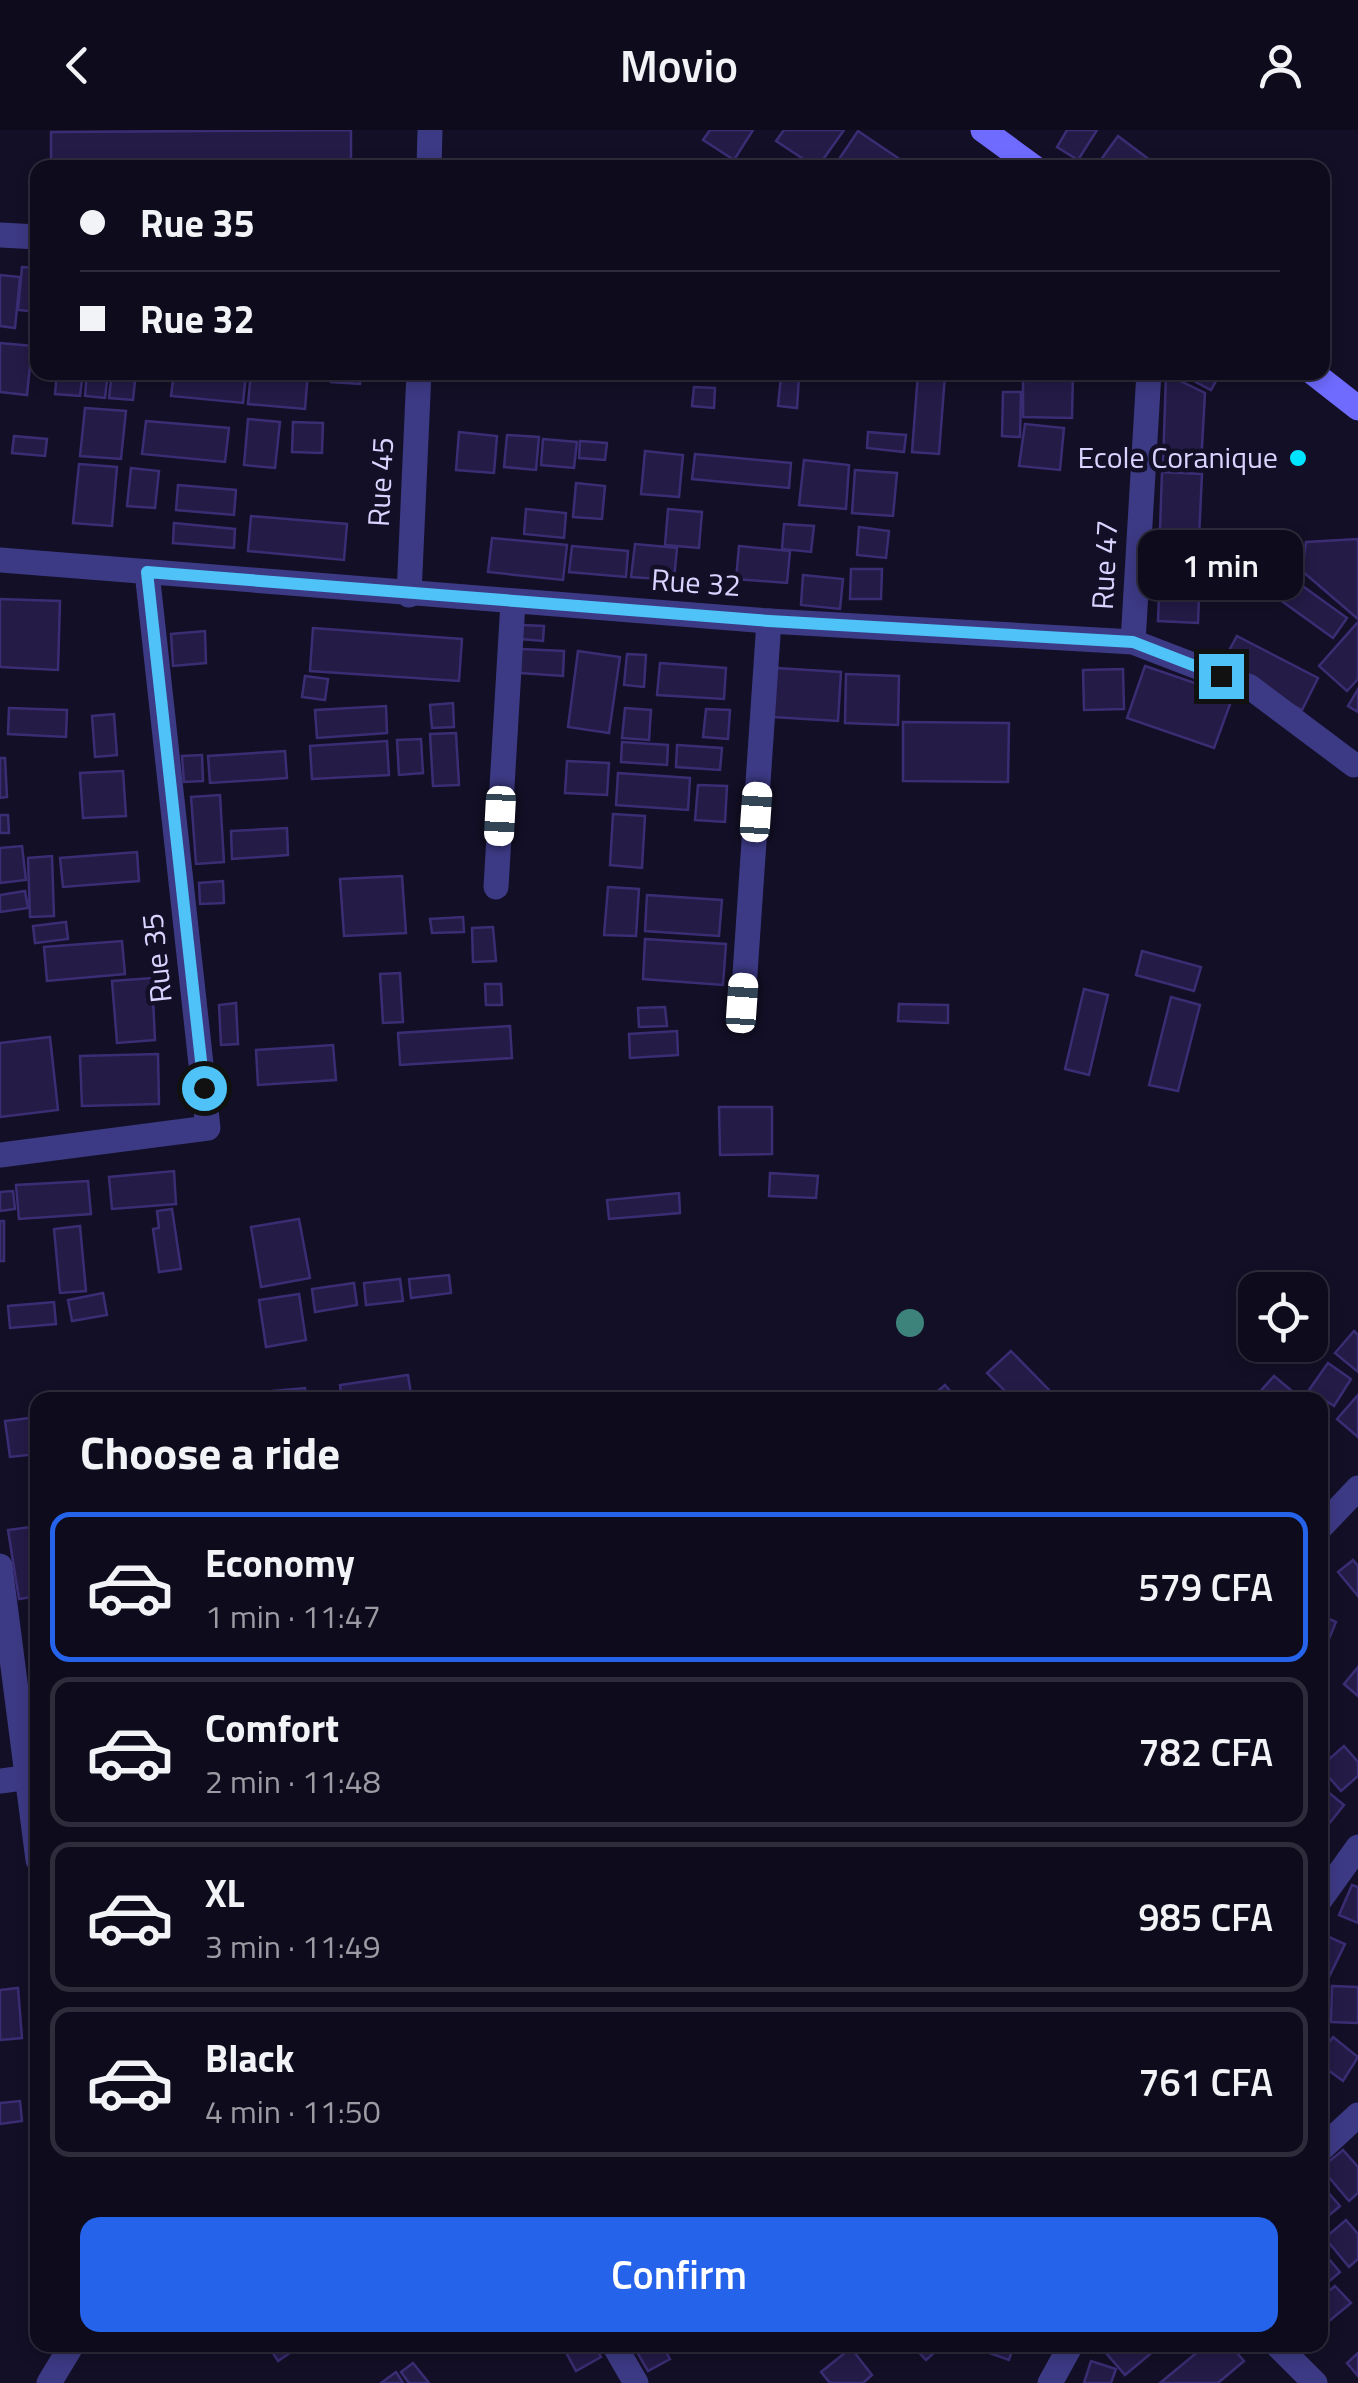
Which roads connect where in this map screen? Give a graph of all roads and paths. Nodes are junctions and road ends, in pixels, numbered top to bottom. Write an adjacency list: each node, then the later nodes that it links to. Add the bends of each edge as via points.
1 (430, 130): 3 (street)
2 (983, 130): 4 (main road)
3 (429, 160)
4 (1024, 160)
5 (0, 235): 6 (street)
6 (30, 237)
7 (419, 380): 13 (street, Rue 45)
8 (1149, 380): 16 (street, Rue 47)
9 (1322, 380): 10 (main road)
10 (1358, 408)
11 (0, 560): 12 (street, Rue 32)
12 (147, 572): 13 (street, Rue 32); 20 (street, Rue 35, via 208,1128)
13 (409, 594): 14 (street, Rue 32)
14 (513, 602): 15 (street, Rue 32); 18 (street)
15 (769, 621): 16 (street, Rue 32); 19 (street)
16 (1133, 642): 17 (street, Rue 32, via 1250,687)
17 (1354, 765)
18 (496, 887)
19 (742, 1003)
20 (0, 1155)
21 (1358, 1488): 22 (street)
22 (1328, 1520)
23 (0, 1566): 24 (street)
24 (30, 1758)
25 (30, 1777): 26 (street)
26 (0, 1782)
27 (1358, 1847): 28 (street)
28 (1328, 1889)
29 (1358, 2115): 30 (street)
30 (1328, 2143)
31 (68, 2352): 35 (street)
32 (618, 2352): 36 (street)
33 (1066, 2352): 37 (street)
34 (1284, 2352): 38 (street)
35 (49, 2383)
36 (636, 2383)
37 (1050, 2383)
38 (1315, 2383)

